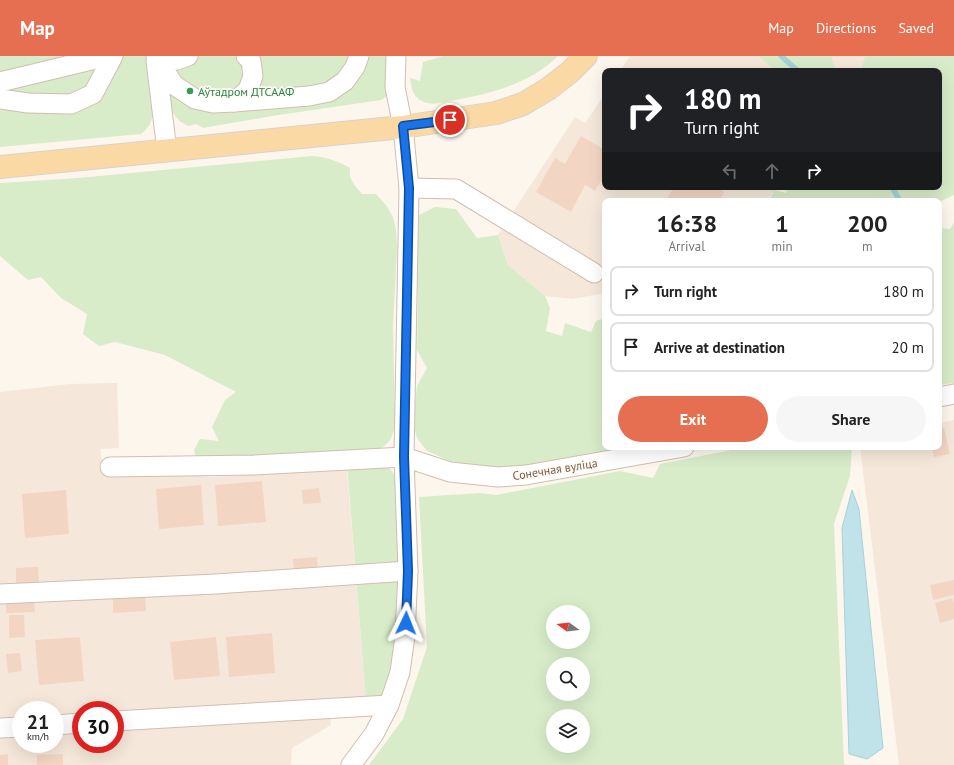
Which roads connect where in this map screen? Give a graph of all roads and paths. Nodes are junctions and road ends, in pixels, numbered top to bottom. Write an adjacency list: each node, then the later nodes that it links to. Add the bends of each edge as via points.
1 (108, 56): 9 (street)
2 (113, 56): 10 (street, via 93,94 71,104 28,103)
3 (156, 56): 4 (street, via 177,60); 11 (street, via 174,85 195,98 213,103); 13 (street)
4 (188, 56)
5 (246, 56): 11 (street, via 251,61 253,76 248,90)
6 (359, 56): 11 (street, via 345,81 329,92)
7 (396, 56): 12 (street, via 395,87)
8 (586, 56): 12 (main road, via 548,89 523,104 496,113)
9 (0, 82)
10 (0, 99)
11 (234, 102)
12 (403, 126): 13 (main road); 15 (street)
13 (167, 151): 14 (main road)
14 (0, 167)
15 (409, 188): 16 (street, via 456,189); 20 (street)
16 (594, 273)
17 (954, 394): 18 (street)
18 (942, 396)
19 (667, 450): 20 (street, Сонечная вуліца, via 526,475 498,477 450,472)
20 (404, 457): 21 (street, via 254,465); 22 (street)
21 (110, 467)
22 (408, 571): 23 (street, via 216,584); 24 (street, via 405,636 400,672)
23 (0, 594)
24 (389, 705): 25 (street); 28 (street, via 374,734)
25 (124, 720)
26 (12, 727): 27 (street)
27 (1, 728)
28 (351, 765)

